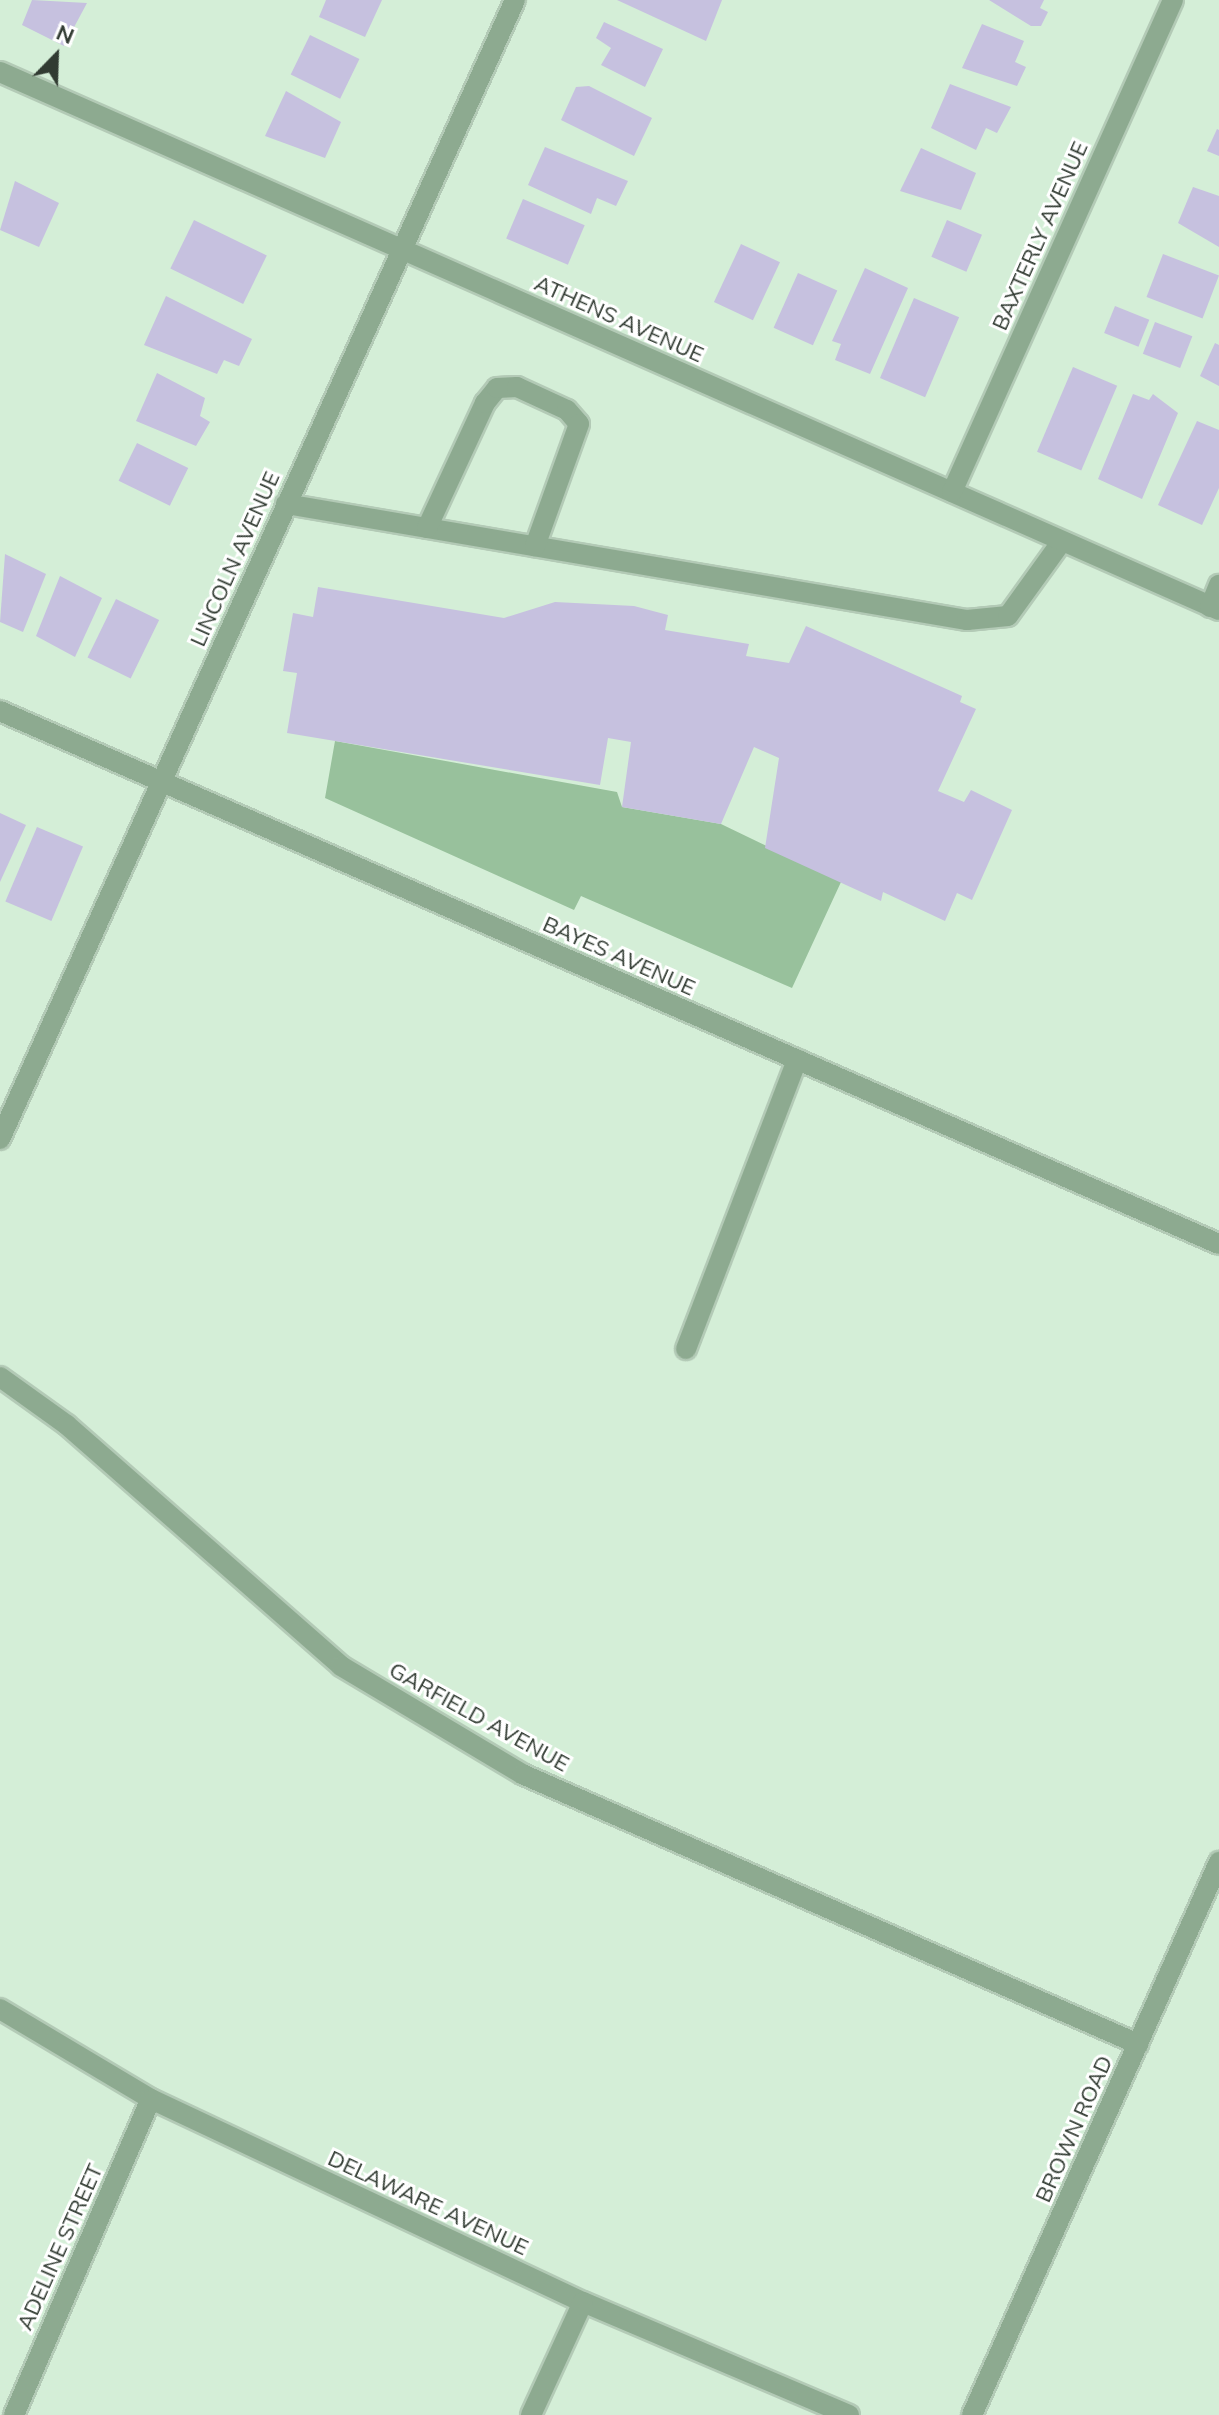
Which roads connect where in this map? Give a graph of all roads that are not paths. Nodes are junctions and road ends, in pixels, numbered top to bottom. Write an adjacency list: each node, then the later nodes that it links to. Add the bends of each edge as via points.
1 (515, 0): 4 (street, LINCOLN AVENUE)
2 (1173, 0): 5 (street, BAXTERLY AVENUE)
3 (0, 72): 4 (street, ATHENS AVENUE)
4 (401, 249): 5 (street, ATHENS AVENUE); 6 (street, LINCOLN AVENUE)
5 (952, 492): 8 (street, ATHENS AVENUE)
6 (286, 504): 7 (street); 13 (street, LINCOLN AVENUE)
7 (427, 528): 9 (street); 9 (street, via 485,403 497,388 517,387 567,410 579,424)
8 (1062, 541): 9 (street, via 1008,616 967,620); 11 (street, ATHENS AVENUE)
9 (535, 546)
10 (1219, 585): 11 (street)
11 (1215, 608)
12 (0, 711): 13 (street, BAYES AVENUE)
13 (161, 782): 14 (street, BAYES AVENUE); 15 (street, LINCOLN AVENUE)
14 (797, 1060): 16 (street, BAYES AVENUE); 17 (street)
15 (0, 1139)
16 (1219, 1244)
17 (686, 1349)
18 (0, 1377): 21 (street, GARFIELD AVENUE, via 67,1425 341,1666 522,1774)
19 (1219, 1862): 21 (street, BROWN ROAD)
20 (0, 2009): 22 (street, DELAWARE AVENUE)
21 (1138, 2044): 27 (street, BROWN ROAD)
22 (151, 2099): 23 (street, DELAWARE AVENUE); 24 (street, ADELINE STREET)
23 (583, 2302): 25 (street); 26 (street, DELAWARE AVENUE)
24 (14, 2415)
25 (531, 2415)
26 (849, 2415)
27 (972, 2415)

